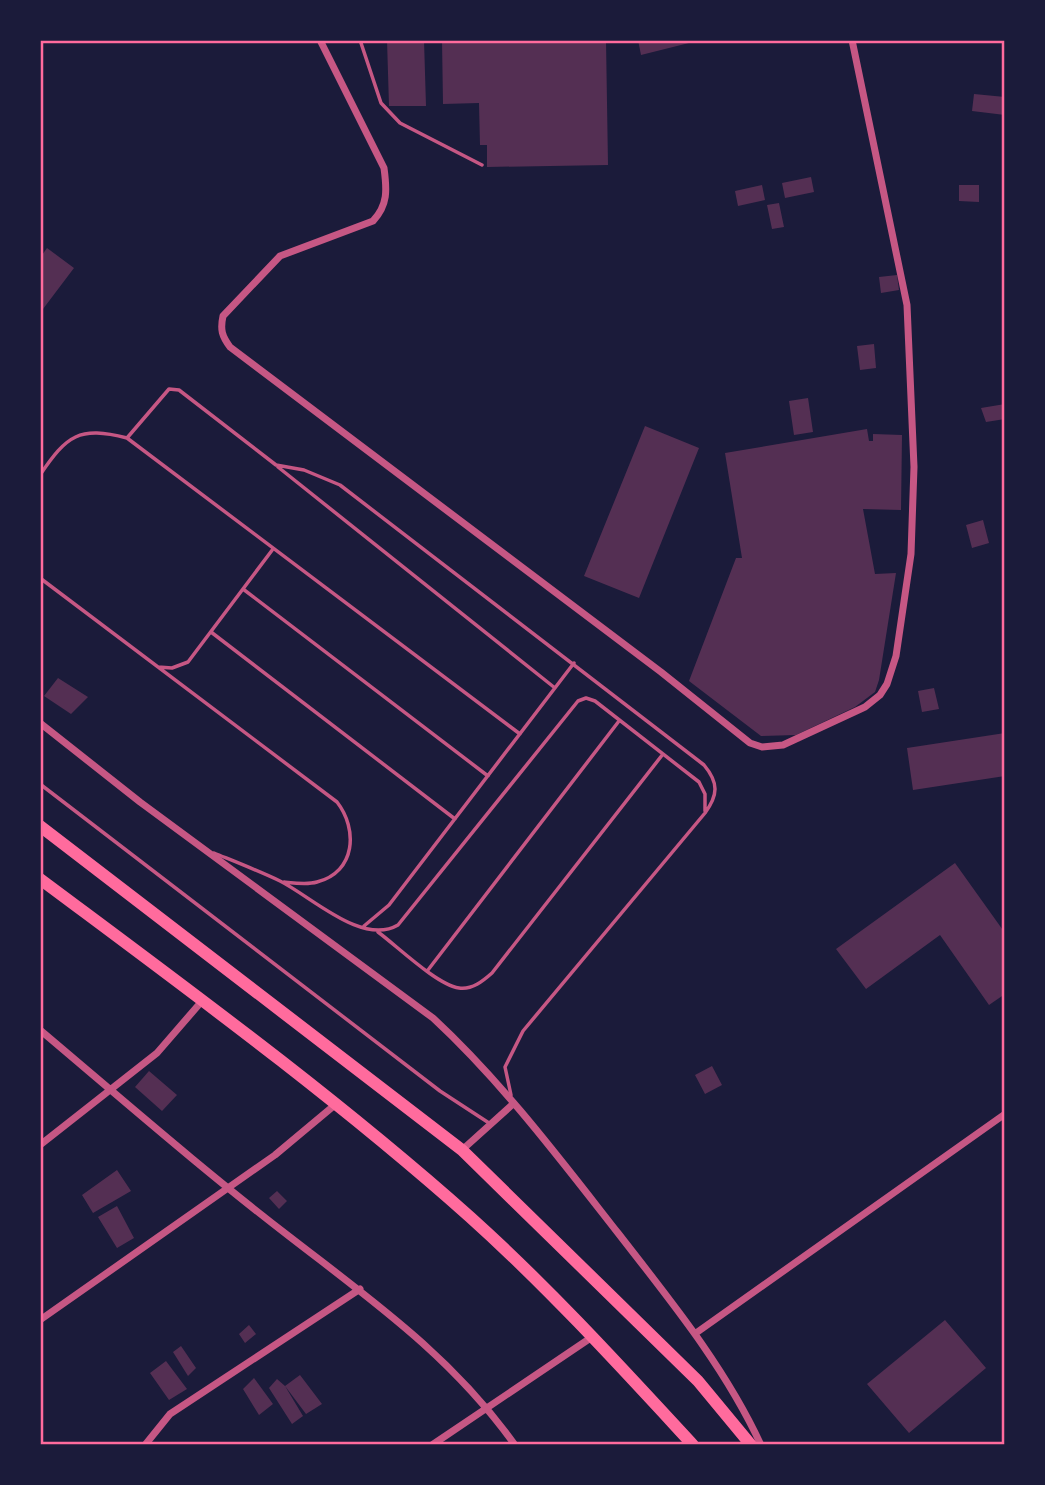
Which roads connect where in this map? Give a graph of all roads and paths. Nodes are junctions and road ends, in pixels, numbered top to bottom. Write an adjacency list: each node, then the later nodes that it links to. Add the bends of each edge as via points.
1 (320, 40): 3 (street, via 384,168 384,209 373,221 280,256 223,316 223,338 750,743 768,748 792,742 865,707 880,695 896,656 909,566 914,467 907,305)
2 (360, 40): 4 (lane, via 381,103 400,122)
3 (852, 40)
4 (482, 165)
5 (127, 438): 6 (lane, via 169,389 179,390); 7 (lane, via 103,432 73,437); 8 (lane)
6 (275, 465): 12 (lane, via 304,470 340,485); 14 (lane)
7 (40, 475)
8 (273, 550): 10 (lane); 17 (lane)
9 (40, 578): 13 (lane)
10 (243, 589): 11 (lane); 19 (lane)
11 (211, 632): 13 (lane, via 188,662 180,667); 22 (lane)
12 (574, 663): 14 (lane); 21 (lane, via 714,776 715,800)
13 (158, 667): 26 (lane, via 337,802 349,817 348,855 335,874 317,882)
14 (555, 688): 17 (lane)
15 (619, 721): 18 (lane); 28 (lane, via 595,701 578,701 398,925); 29 (lane)
16 (40, 723): 24 (street)
17 (520, 734): 19 (lane)
18 (663, 754): 21 (lane, via 699,782 705,794); 29 (lane, via 492,973 481,982 458,988)
19 (488, 776): 22 (lane)
20 (40, 784): 36 (lane)
21 (705, 813): 34 (lane, via 523,1031 505,1067)
22 (455, 818): 27 (lane, via 389,905)
23 (40, 826): 38 (highway)
24 (198, 846): 26 (lane); 34 (street, via 433,1018)
25 (40, 879): 30 (highway)
26 (282, 882): 27 (lane, via 342,919)
27 (362, 926): 28 (lane)
28 (377, 931): 29 (lane)
29 (428, 970)
30 (202, 1002): 32 (street, via 157,1053); 33 (highway)
31 (40, 1030): 32 (street)
32 (112, 1091): 37 (street); 39 (street)
33 (336, 1104): 39 (street); 43 (highway, via 471,1219)
34 (513, 1104): 36 (street); 42 (street)
35 (1005, 1114): 42 (street)
36 (490, 1125): 38 (street)
37 (40, 1145)
38 (462, 1150): 49 (highway, via 698,1381)
39 (229, 1188): 40 (street); 41 (street)
40 (360, 1289): 44 (street, via 407,1325); 45 (street, via 170,1414)
41 (40, 1320)
42 (696, 1333): 50 (street)
43 (592, 1337): 44 (street); 48 (highway)
44 (489, 1409): 46 (street); 47 (street)
45 (145, 1445)
46 (432, 1445)
47 (515, 1445)
48 (693, 1445)
49 (751, 1445)
50 (761, 1445)

